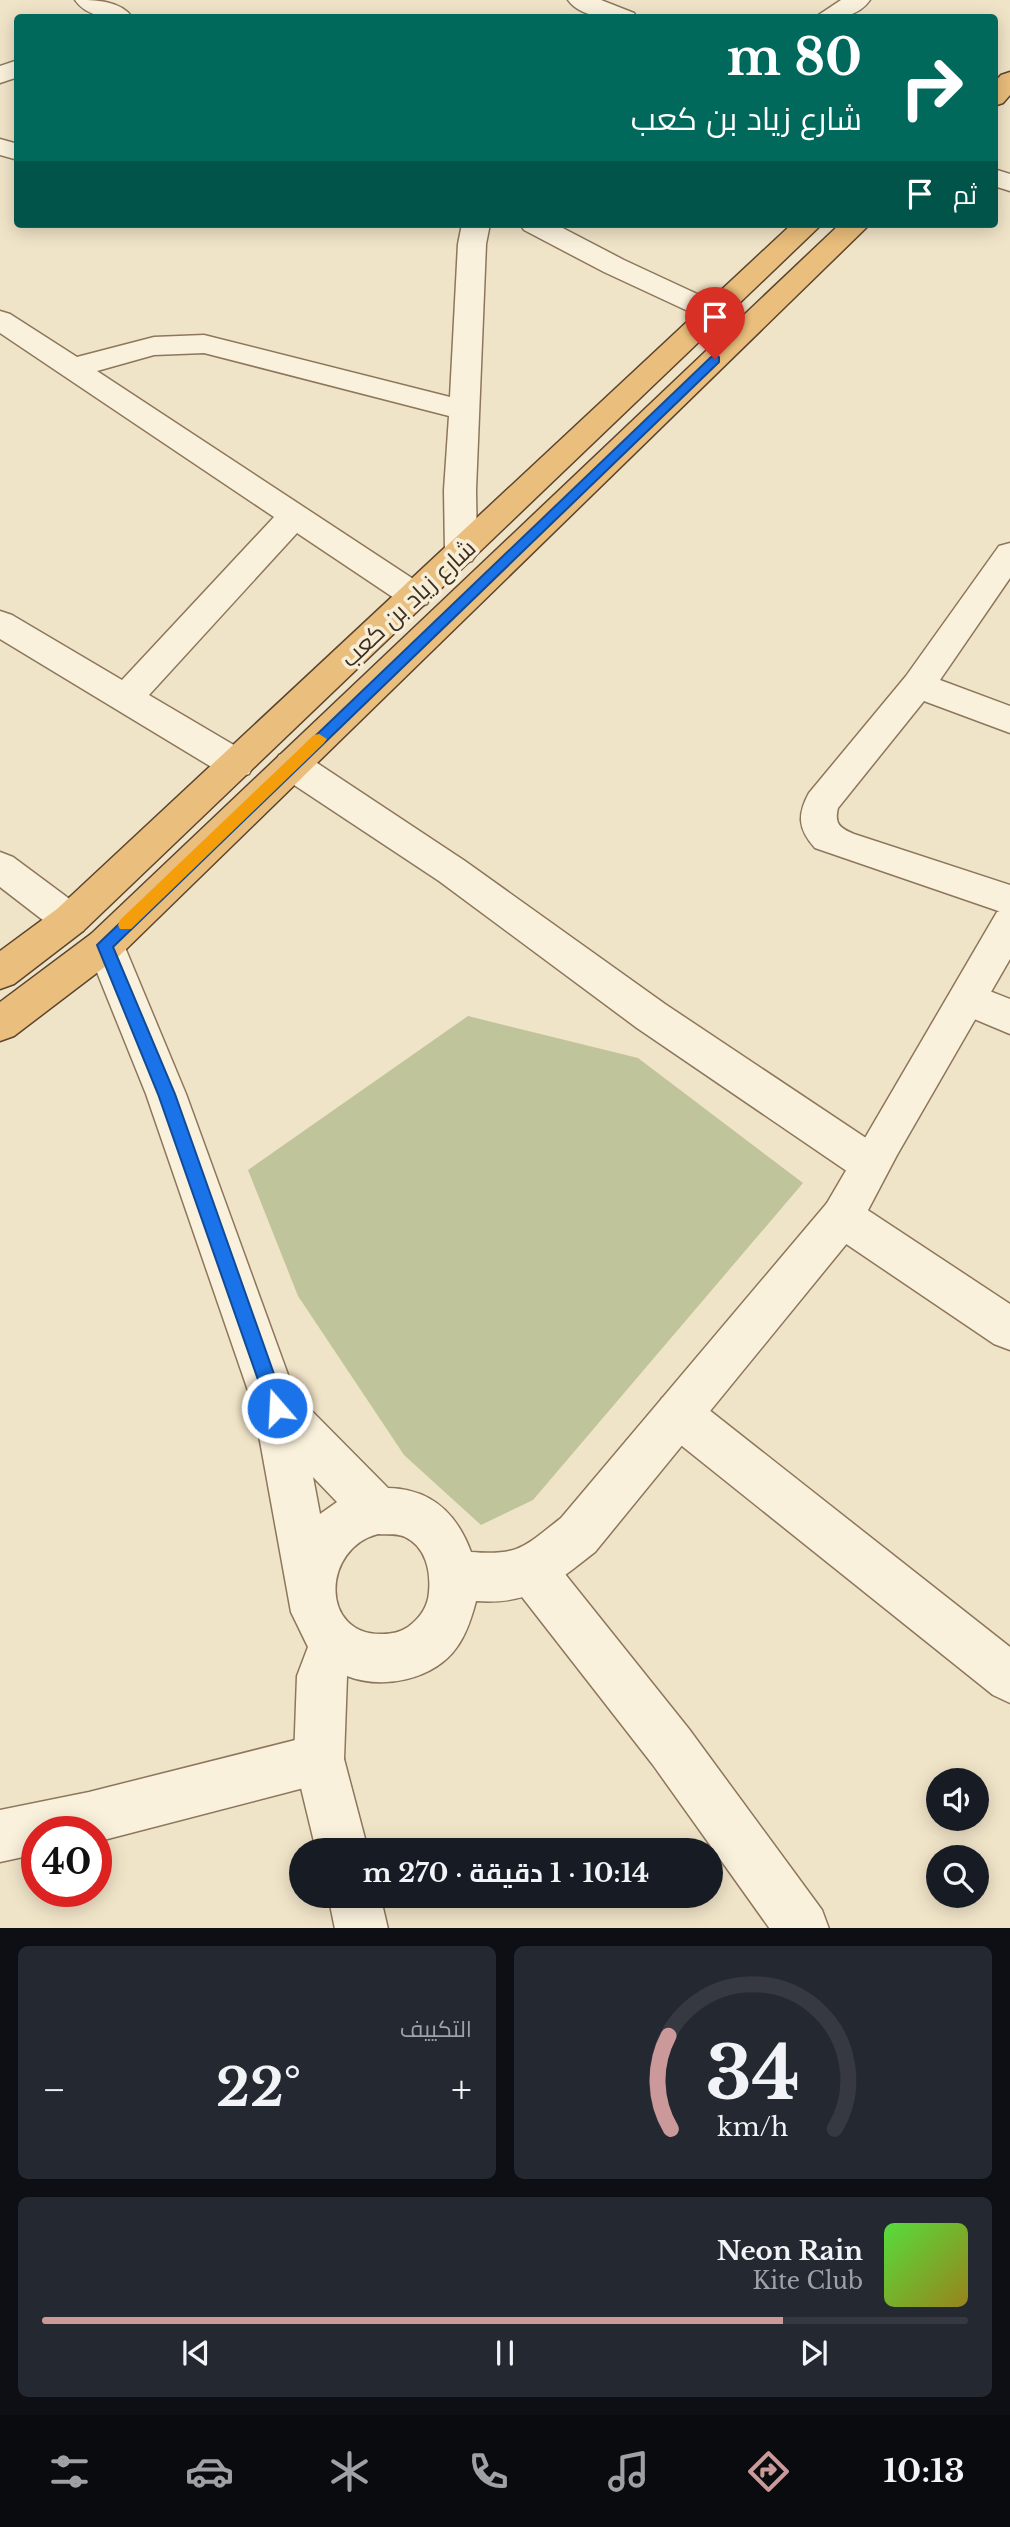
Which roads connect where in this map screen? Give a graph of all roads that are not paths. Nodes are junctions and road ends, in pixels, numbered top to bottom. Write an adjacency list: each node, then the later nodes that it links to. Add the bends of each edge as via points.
1 (86, 0): 4 (street)
2 (580, 0): 5 (street)
3 (858, 0): 6 (street)
4 (111, 14)
5 (615, 14)
6 (834, 14)
7 (1010, 80): 8 (highway)
8 (998, 94)
9 (475, 228): 16 (street)
10 (542, 228): 13 (street)
11 (804, 228): 13 (highway, شارع زياد بن كعب)
12 (852, 228): 26 (highway, شارع زياد بن كعب)
13 (713, 312): 18 (highway, شارع زياد بن كعب)
14 (0, 320): 15 (street)
15 (73, 368): 16 (street, via 149,346 194,343); 17 (street)
16 (465, 411): 18 (street)
17 (294, 516): 20 (street); 23 (street)
18 (461, 553): 20 (highway, شارع زياد بن كعب)
19 (1010, 554): 22 (street)
20 (415, 596): 25 (highway, شارع زياد بن كعب)
21 (0, 623): 23 (street)
22 (918, 685): 24 (street); 28 (street, via 822,803 819,828 841,844)
23 (127, 696): 25 (street)
24 (1010, 720)
25 (236, 764): 29 (highway, شارع زياد بن كعب)
26 (292, 765): 31 (highway, شارع زياد بن كعب); 37 (street, via 452,871 651,1016)
27 (0, 867): 29 (street)
28 (1010, 900)
29 (70, 920): 32 (highway, شارع زياد بن كعب)
30 (1010, 923): 34 (street)
31 (105, 945): 33 (highway, شارع زياد بن كعب); 40 (street, via 166,1094)
32 (14, 962): 33 (highway)
33 (59, 979): 36 (highway, شارع زياد بن كعب)
34 (970, 999): 35 (street); 37 (street)
35 (1010, 1017)
36 (0, 1024)
37 (869, 1163): 38 (street)
38 (842, 1217): 39 (street); 41 (street)
39 (1010, 1329)
40 (277, 1408): 42 (street); 45 (street)
41 (678, 1414): 43 (street, via 578,1535); 47 (street)
42 (378, 1511): 44 (street, via 405,1513 430,1526 447,1547); 45 (street, via 351,1519 330,1537 316,1563)
43 (533, 1571): 44 (street, via 494,1578); 53 (street, via 671,1747)
44 (455, 1575): 46 (street, via 453,1604 439,1631 416,1651 387,1660 359,1657)
45 (311, 1591): 46 (street, via 318,1619)
46 (334, 1643): 48 (street, via 321,1676)
47 (1010, 1678)
48 (319, 1759): 49 (street); 50 (street)
49 (0, 1836)
50 (339, 1838)
51 (357, 1908): 52 (street)
52 (362, 1928)
53 (803, 1928)

